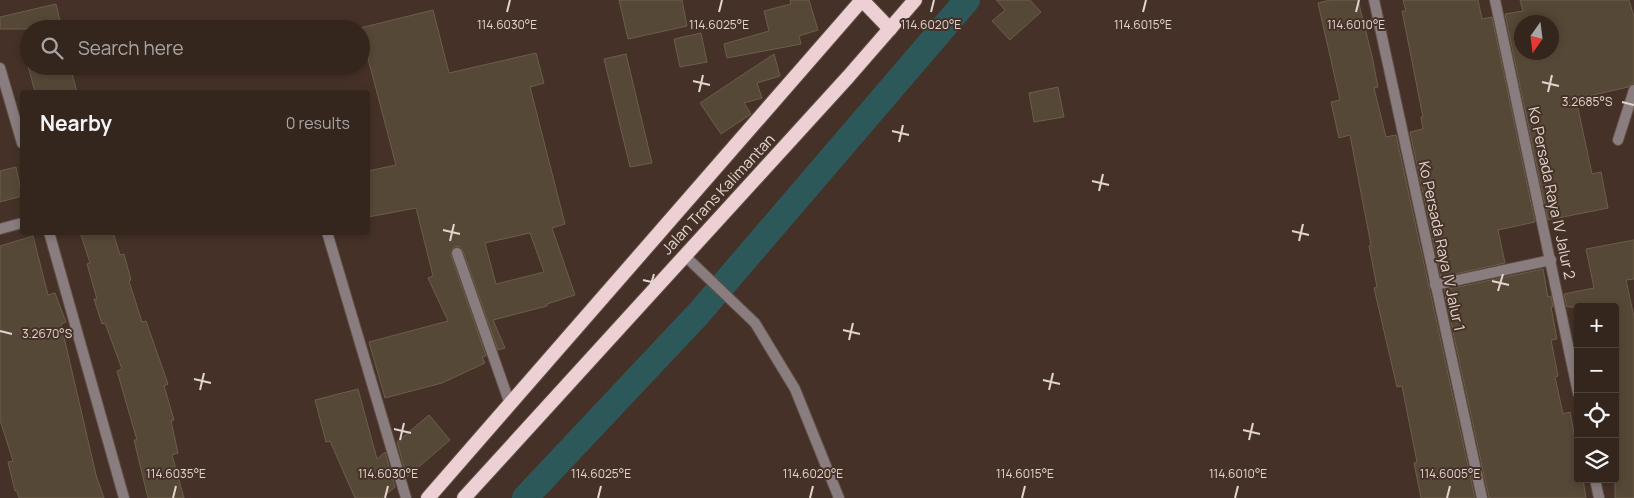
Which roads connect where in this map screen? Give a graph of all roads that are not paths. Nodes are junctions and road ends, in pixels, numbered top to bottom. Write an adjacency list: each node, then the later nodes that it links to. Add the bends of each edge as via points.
1 (862, 0): 6 (highway); 20 (highway, Jalan Trans Kalimantan)
2 (869, 0): 6 (highway)
3 (915, 0): 6 (highway, Jalan Trans Kalimantan)
4 (1374, 0): 18 (street, Ko Persada Raya IV Jalur 1)
5 (1495, 0): 17 (street, Ko Persada Raya IV Jalur 2)
6 (891, 27): 16 (highway, Jalan Trans Kalimantan)
7 (0, 68): 9 (street)
8 (1634, 90): 10 (street)
9 (20, 136)
10 (1618, 140)
11 (20, 224): 12 (street)
12 (0, 229)
13 (50, 235): 22 (street)
14 (327, 235): 23 (street)
15 (457, 253): 20 (street)
16 (684, 255): 25 (highway, Jalan Trans Kalimantan); 26 (street, via 755,323 795,389)
17 (1551, 260): 18 (street); 19 (street, Ko Persada Raya IV Jalur 2)
18 (1435, 285): 27 (street, Ko Persada Raya IV Jalur 1)
19 (1578, 393)
20 (510, 404): 24 (highway, Jalan Trans Kalimantan)
21 (1596, 483): 28 (street)
22 (124, 498)
23 (406, 498)
24 (428, 498)
25 (464, 498)
26 (839, 498)
27 (1482, 498)
28 (1599, 498)

